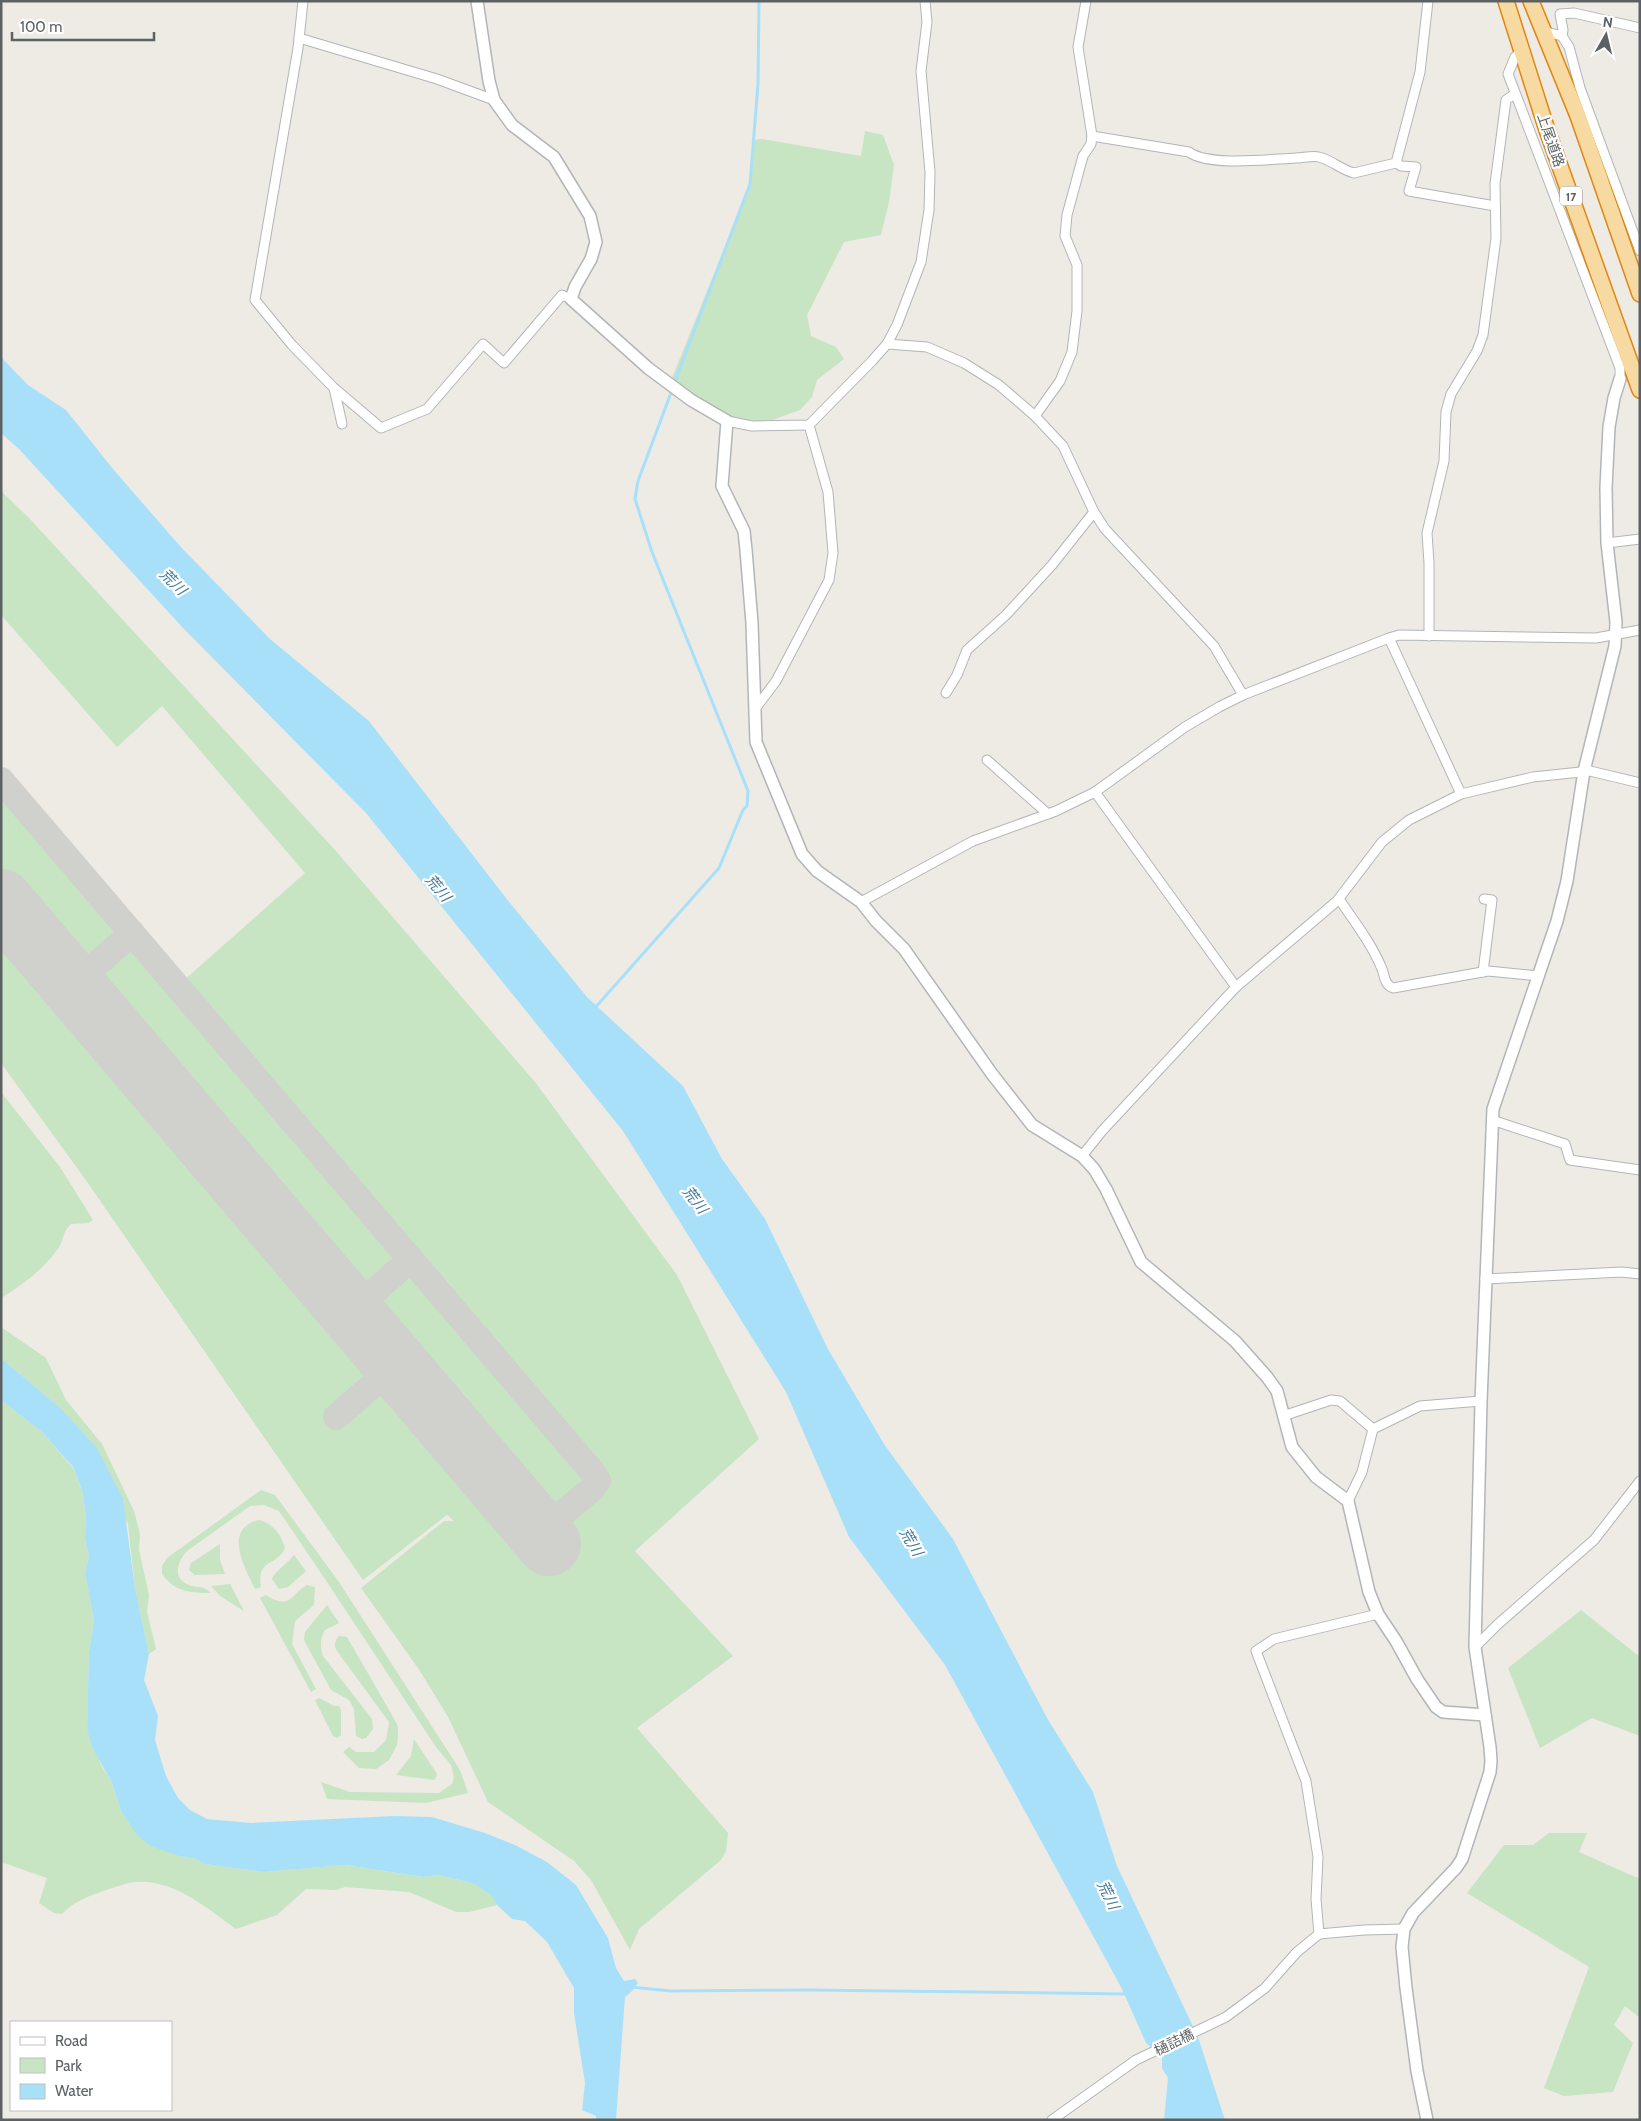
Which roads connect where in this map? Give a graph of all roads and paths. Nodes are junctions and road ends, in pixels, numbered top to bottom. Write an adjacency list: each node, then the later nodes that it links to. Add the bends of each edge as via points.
1 (303, 1): 11 (street)
2 (477, 1): 14 (street)
3 (925, 1): 21 (street, via 927,22 921,71 930,172 929,210 921,262 897,325)
4 (1086, 1): 15 (street, via 1078,47)
5 (1428, 1): 16 (street, via 1420,72)
6 (1506, 1): 12 (highway, 上尾道路 / 17)
7 (1531, 1): 9 (highway, 17)
8 (1640, 28): 10 (street, via 1565,12 1560,14)
9 (1543, 31): 10 (street); 19 (highway, 17, via 1578,116)
10 (1562, 36): 18 (street, via 1569,47 1580,88)
11 (299, 38): 14 (street, via 437,79); 23 (street, via 255,300 292,345)
12 (1522, 51): 13 (street, via 1508,74); 24 (highway, 上尾道路 / 17)
13 (1514, 94): 17 (street, via 1506,100); 22 (street, via 1539,151 1620,368)
14 (494, 100): 20 (street, via 512,125 554,157 590,216 596,242)
15 (1092, 136): 16 (street, via 1189,152 1197,158 1207,159 1320,157 1354,173); 25 (street, via 1067,214 1065,236 1077,265 1072,352 1060,381)
16 (1396, 163): 17 (street, via 1416,167 1409,191)
17 (1495, 206): 34 (street, via 1496,238 1482,336 1477,351 1451,394 1446,412 1444,461 1426,533)
18 (1640, 251)
19 (1640, 294)
20 (572, 299): 23 (street, via 562,295 504,363 483,344 427,409 381,428); 26 (street, via 648,368 691,400)
21 (886, 344): 25 (street, via 927,347 964,363 999,385); 28 (street)
22 (1620, 379): 31 (street, via 1609,427)
23 (334, 388): 27 (street)
24 (1640, 390)
25 (1035, 416): 29 (street, via 1063,446)
26 (727, 421): 28 (street, via 752,426); 38 (street, via 722,486 744,531)
27 (342, 424)
28 (809, 425): 38 (street, via 828,492 833,553 829,580 776,681)
29 (1094, 512): 36 (street, via 1006,615 967,650); 37 (street, via 1105,529 1214,646)
30 (1640, 539): 31 (street)
31 (1607, 544): 33 (street)
32 (1640, 630): 33 (street)
33 (1617, 635): 34 (street, via 1596,638); 40 (street)
34 (1429, 636): 35 (street)
35 (1390, 638): 37 (street); 43 (street)
36 (946, 693)
37 (1244, 695): 42 (street, via 1186,727)
38 (755, 709): 47 (street, via 756,742 802,854 818,871)
39 (987, 760): 44 (street)
40 (1584, 771): 41 (street); 43 (street); 49 (street, via 1567,881)
41 (1640, 783)
42 (1095, 792): 44 (street); 50 (street)
43 (1461, 794): 45 (street, via 1396,829 1382,842)
44 (1048, 814): 47 (street, via 973,841)
45 (1339, 899): 48 (street, via 1389,986 1393,988); 50 (street)
46 (1484, 899): 48 (street, via 1492,900)
47 (861, 902): 52 (street, via 904,949 1032,1125)
48 (1483, 972): 49 (street)
49 (1539, 976): 51 (street)
50 (1236, 987): 52 (street)
51 (1492, 1120): 53 (street, via 1565,1144 1570,1160); 55 (street)
52 (1082, 1156): 57 (street, via 1106,1189 1141,1262 1235,1341 1277,1391)
53 (1640, 1170)
54 (1640, 1274): 55 (street, via 1622,1272)
55 (1485, 1279): 56 (street)
56 (1481, 1400): 58 (street, via 1420,1406); 62 (street)
57 (1283, 1416): 58 (street, via 1330,1400 1340,1401); 60 (street, via 1292,1447 1316,1477)
58 (1373, 1429): 60 (street, via 1362,1472)
59 (1640, 1481): 62 (street, via 1587,1546)
60 (1348, 1501): 61 (street, via 1369,1592)
61 (1378, 1614): 63 (street, via 1436,1707 1442,1712); 65 (street, via 1274,1639 1256,1651 1306,1781 1318,1857 1316,1899)
62 (1475, 1647): 63 (street)
63 (1485, 1715): 64 (street, via 1490,1772 1462,1859 1413,1913)
64 (1404, 1929): 65 (street); 67 (street, via 1402,1947 1406,1988 1416,2071)
65 (1319, 1934): 66 (street, 樋詰橋, via 1297,1952 1265,1988 1226,2017 1136,2060)
66 (1052, 2120)
67 (1426, 2120)

